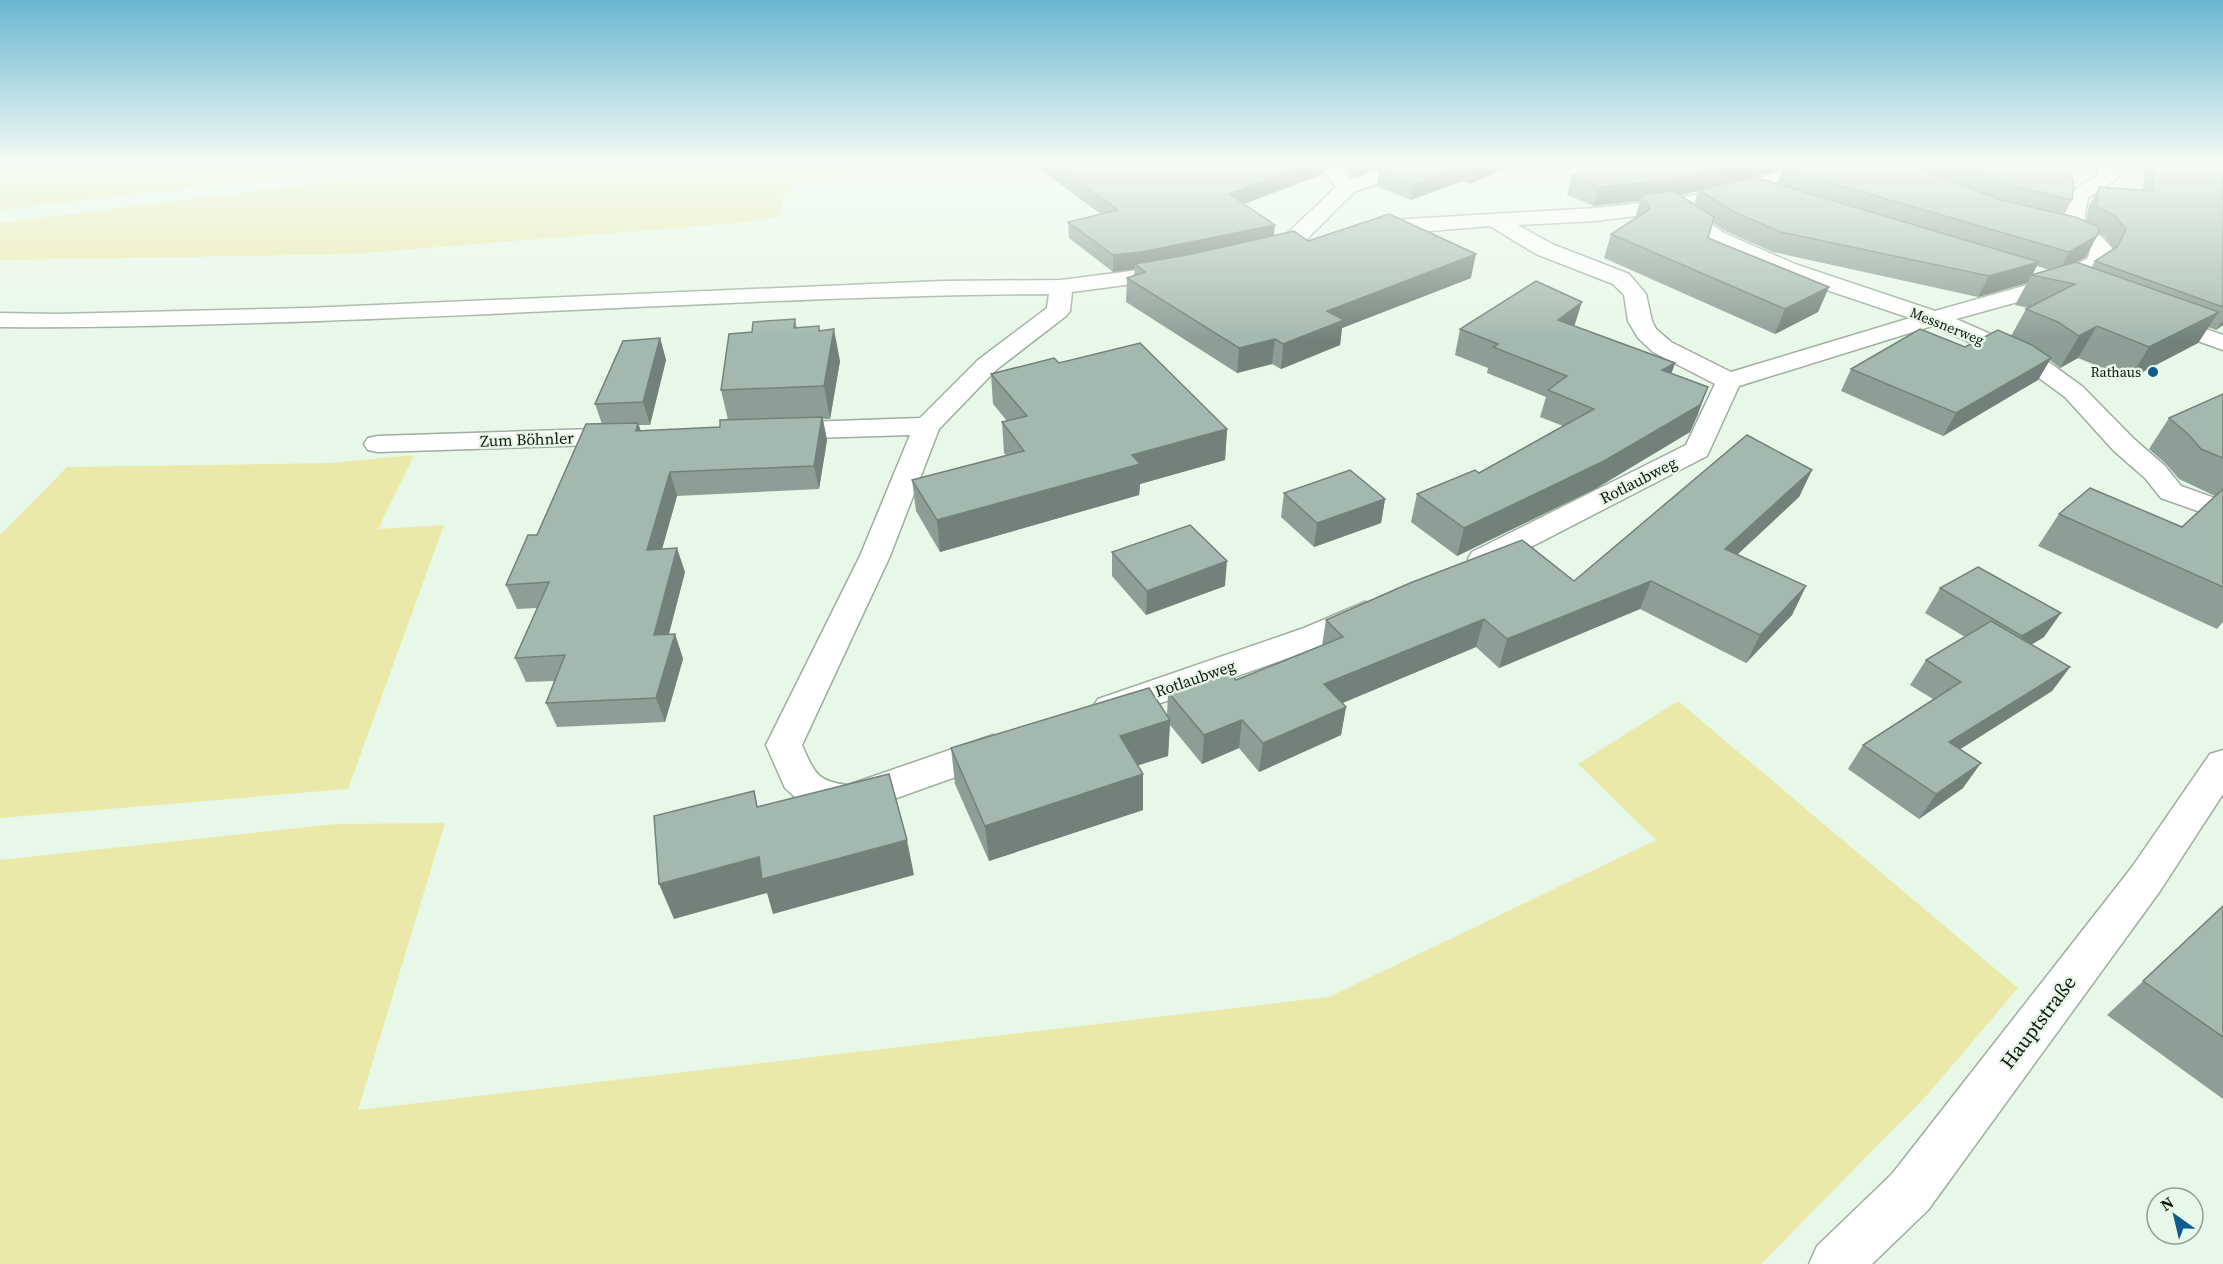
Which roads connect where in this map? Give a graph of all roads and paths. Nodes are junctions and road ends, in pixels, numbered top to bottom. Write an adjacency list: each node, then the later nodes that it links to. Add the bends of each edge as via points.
1 (1312, 222): 10 (street)
2 (1458, 222): 8 (street, via 1401,225)
3 (1499, 222): 20 (street, via 1544,249 1621,279 1635,294 1646,333 1662,347)
4 (1694, 222): 17 (street, Messnerweg, via 1717,237 1787,269)
5 (2073, 222): 7 (street)
6 (2051, 225): 7 (street)
7 (2072, 230): 15 (street, via 2094,240 2101,248 2098,261)
8 (1348, 234)
9 (1328, 238): 10 (street)
10 (1286, 247): 11 (street)
11 (1265, 252)
12 (1190, 269): 14 (street)
13 (2029, 273): 15 (street)
14 (1062, 287): 18 (street, via 942,288 307,315); 21 (street, via 1058,311 987,365)
15 (2071, 287): 17 (street)
16 (2136, 310): 19 (street)
17 (1933, 318): 20 (street); 25 (street, Messnerweg, via 2030,360 2074,392 2171,492)
18 (0, 320)
19 (2223, 343)
20 (1729, 381): 26 (street, Rotlaubweg, via 1697,450)
21 (927, 426): 22 (street); 29 (street, via 875,556 784,746 798,778 819,797 849,800)
22 (760, 431)
23 (652, 435): 24 (street, Zum Böhnler)
24 (378, 444)
25 (2223, 511)
26 (1463, 568)
27 (1389, 602): 28 (street, Rotlaubweg, via 1316,636)
28 (1082, 718)
29 (1016, 741)
30 (2223, 764): 31 (street, Hauptstraße, via 2146,879 1910,1192)
31 (1835, 1264)

